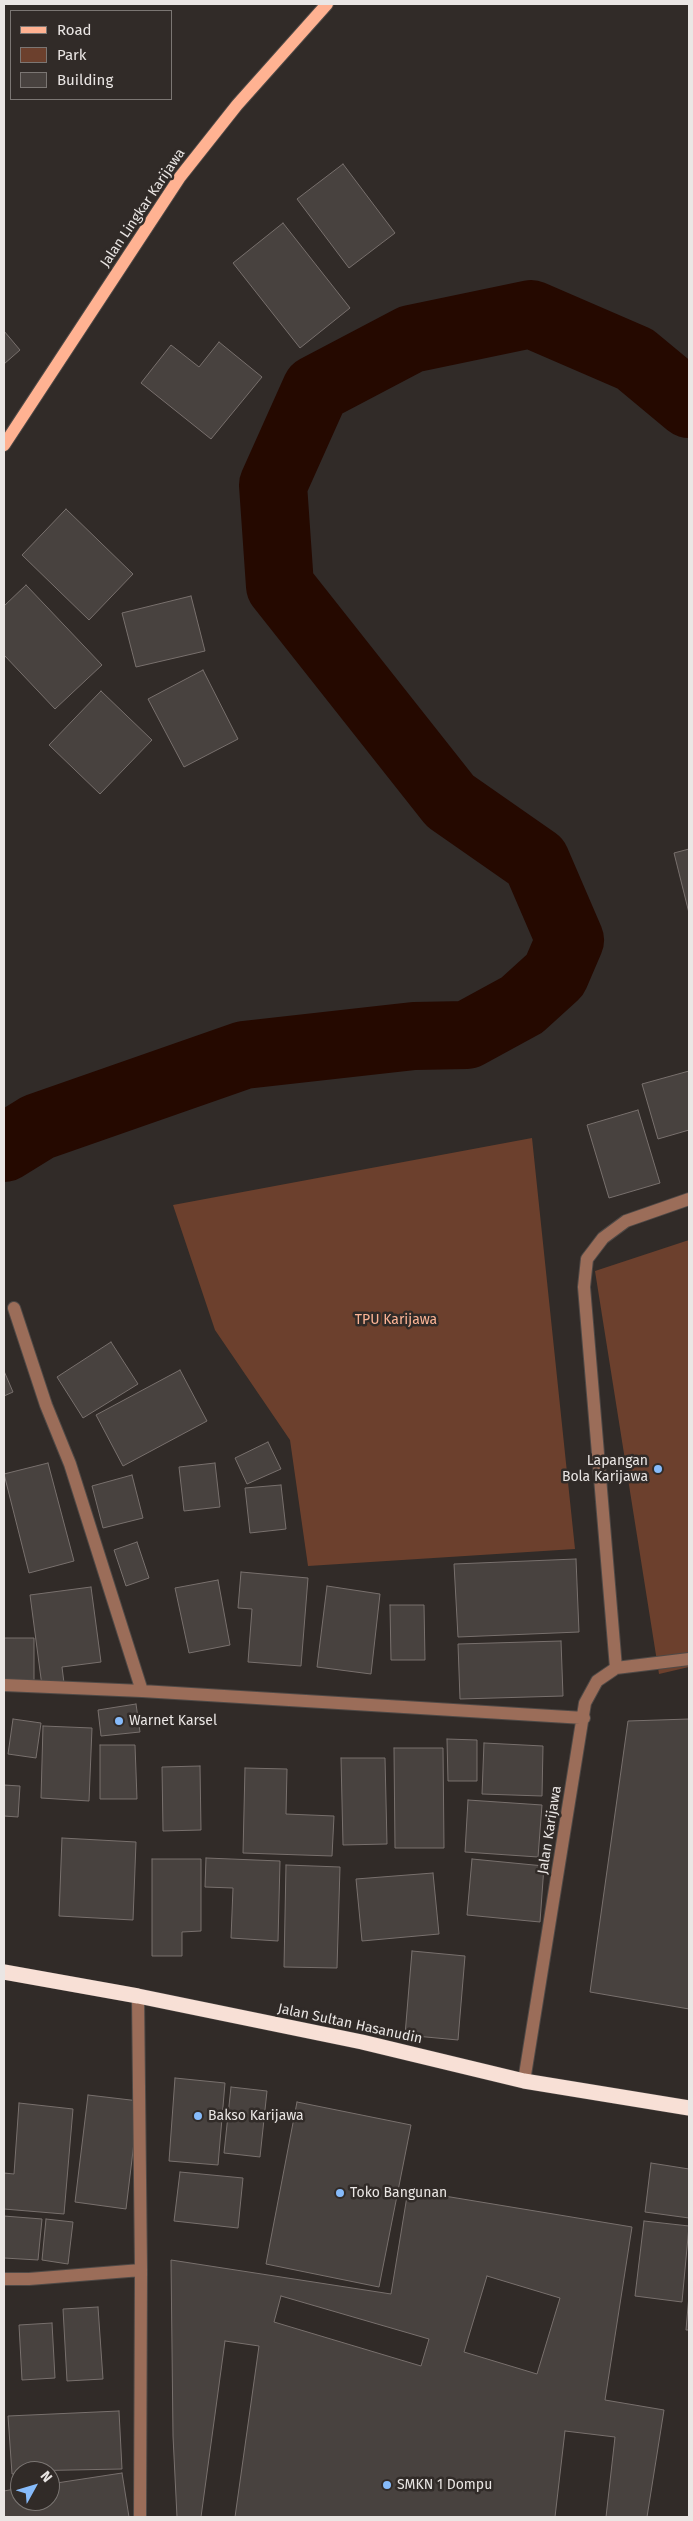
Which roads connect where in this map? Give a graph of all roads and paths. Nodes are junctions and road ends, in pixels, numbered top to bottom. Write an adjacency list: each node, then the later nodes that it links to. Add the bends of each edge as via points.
1 (327, 4): 2 (main road, Jalan Lingkar Karijawa, via 237,104 180,177)
2 (4, 445)
3 (689, 1199): 6 (street, via 626,1221 603,1238 587,1259 584,1287)
4 (14, 1308): 8 (street, via 46,1405 70,1464)
5 (689, 1659): 6 (street, Jalan Karijawa)
6 (616, 1668): 9 (street, Jalan Karijawa, via 597,1681 585,1703)
7 (4, 1685): 8 (street)
8 (142, 1691): 9 (street)
9 (584, 1718): 12 (street, Jalan Karijawa)
10 (4, 1972): 11 (highway, Jalan Sultan Hasanudin)
11 (138, 1996): 12 (highway, Jalan Sultan Hasanudin, via 362,2042); 14 (street)
12 (524, 2081): 13 (highway, Jalan Sultan Hasanudin)
13 (689, 2108)
14 (141, 2270): 15 (street); 16 (street)
15 (4, 2279)
16 (140, 2517)

